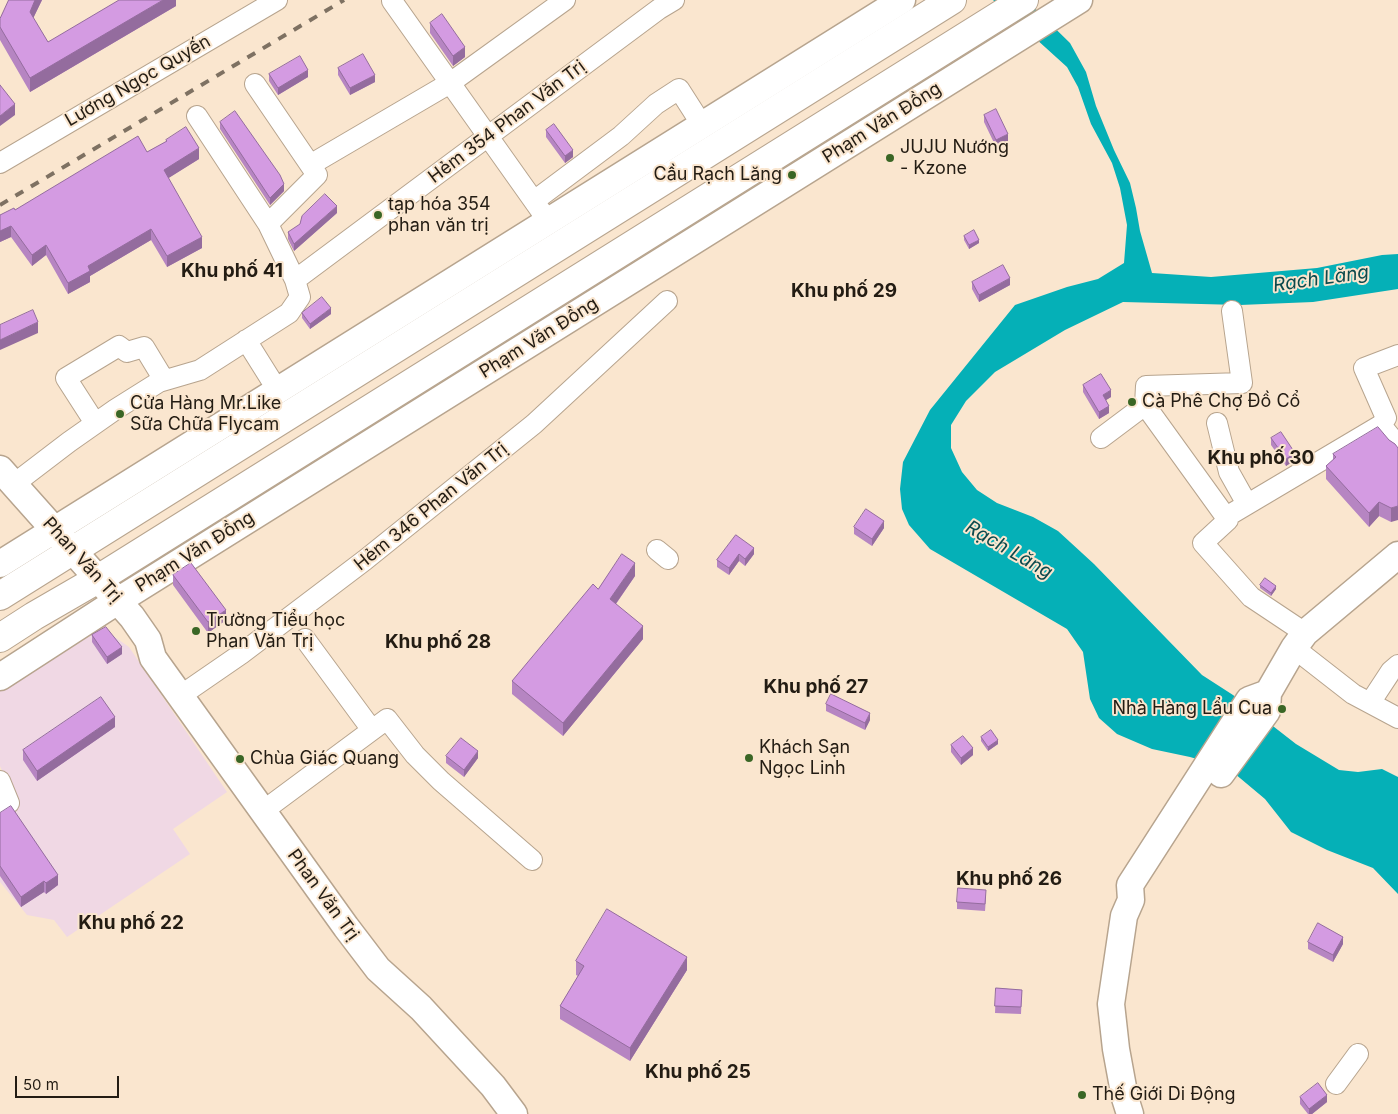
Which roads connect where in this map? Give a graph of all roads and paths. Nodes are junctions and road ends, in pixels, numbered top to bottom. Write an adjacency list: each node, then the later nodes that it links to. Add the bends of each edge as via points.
1 (274, 0): 15 (street, Lương Ngọc Quyến)
2 (565, 0): 9 (street)
3 (952, 0): 14 (highway)
4 (1024, 0): 41 (highway, Phạm Văn Đồng)
5 (1078, 0): 43 (main road, Phạm Văn Đồng)
6 (392, 1): 9 (street)
7 (662, 3): 13 (street, Hẻm 354 Phan Văn Trị)
8 (893, 5): 12 (main road)
9 (450, 83): 13 (street); 16 (street)
10 (255, 84): 16 (street)
11 (197, 116): 18 (street)
12 (702, 125): 14 (main road); 17 (main road); 17 (street, via 679,89 656,104)
13 (488, 136): 17 (street); 19 (street, Hẻm 354 Phan Văn Trị)
14 (715, 148): 31 (highway)
15 (0, 163)
16 (310, 164): 18 (street, via 317,175)
17 (541, 211): 25 (main road)
18 (268, 224): 19 (street)
19 (295, 280): 22 (street, via 300,297 289,313)
20 (667, 301): 49 (street, Hẻm 346 Phan Văn Trị, via 534,424 365,560)
21 (1232, 311): 26 (street, via 1242,383 1146,386)
22 (246, 340): 24 (street, via 200,370); 25 (street)
23 (1398, 355): 30 (street, via 1364,368 1386,418)
24 (164, 380): 28 (street); 28 (street, via 144,347 128,352 119,346 66,378)
25 (278, 391): 27 (main road)
26 (1145, 405): 32 (street); 36 (street)
27 (242, 413): 31 (main road); 37 (main road)
28 (95, 423): 34 (street)
29 (1217, 423): 35 (street, via 1229,472)
30 (1381, 425): 33 (street); 35 (street)
31 (258, 435): 38 (highway)
32 (1101, 438)
33 (1398, 446)
34 (5, 483): 37 (main road, Phan Văn Trị)
35 (1247, 504): 36 (street)
36 (1226, 517): 46 (street, via 1228,520 1203,543 1251,597)
37 (48, 534): 38 (main road, Phan Văn Trị); 40 (main road)
38 (66, 555): 41 (main road, Phan Văn Trị); 42 (highway)
39 (1398, 555): 46 (main road)
40 (0, 564)
41 (91, 583): 43 (main road, Phan Văn Trị); 44 (highway, Phạm Văn Đồng)
42 (0, 596)
43 (111, 605): 48 (main road, Phạm Văn Đồng); 49 (main road, Phan Văn Trị, via 148,640 154,658)
44 (0, 638)
45 (305, 639): 52 (street)
46 (1300, 640): 50 (street, via 1354,694); 60 (main road, via 1201,789 1130,885 1131,900 1124,916 1111,1004 1116,1049)
47 (1398, 665): 50 (street)
48 (0, 677)
49 (180, 696): 55 (main road, Phan Văn Trị)
50 (1370, 703): 51 (street)
51 (1398, 718)
52 (372, 730): 55 (street); 56 (street, via 387,719 440,781)
53 (0, 782): 54 (street, via 9,803)
54 (0, 809)
55 (263, 811): 59 (main road, Phan Văn Trị, via 378,969 421,1008)
56 (532, 860)
57 (1358, 1054): 58 (street)
58 (1336, 1084)
59 (514, 1114)
60 (1130, 1114)

